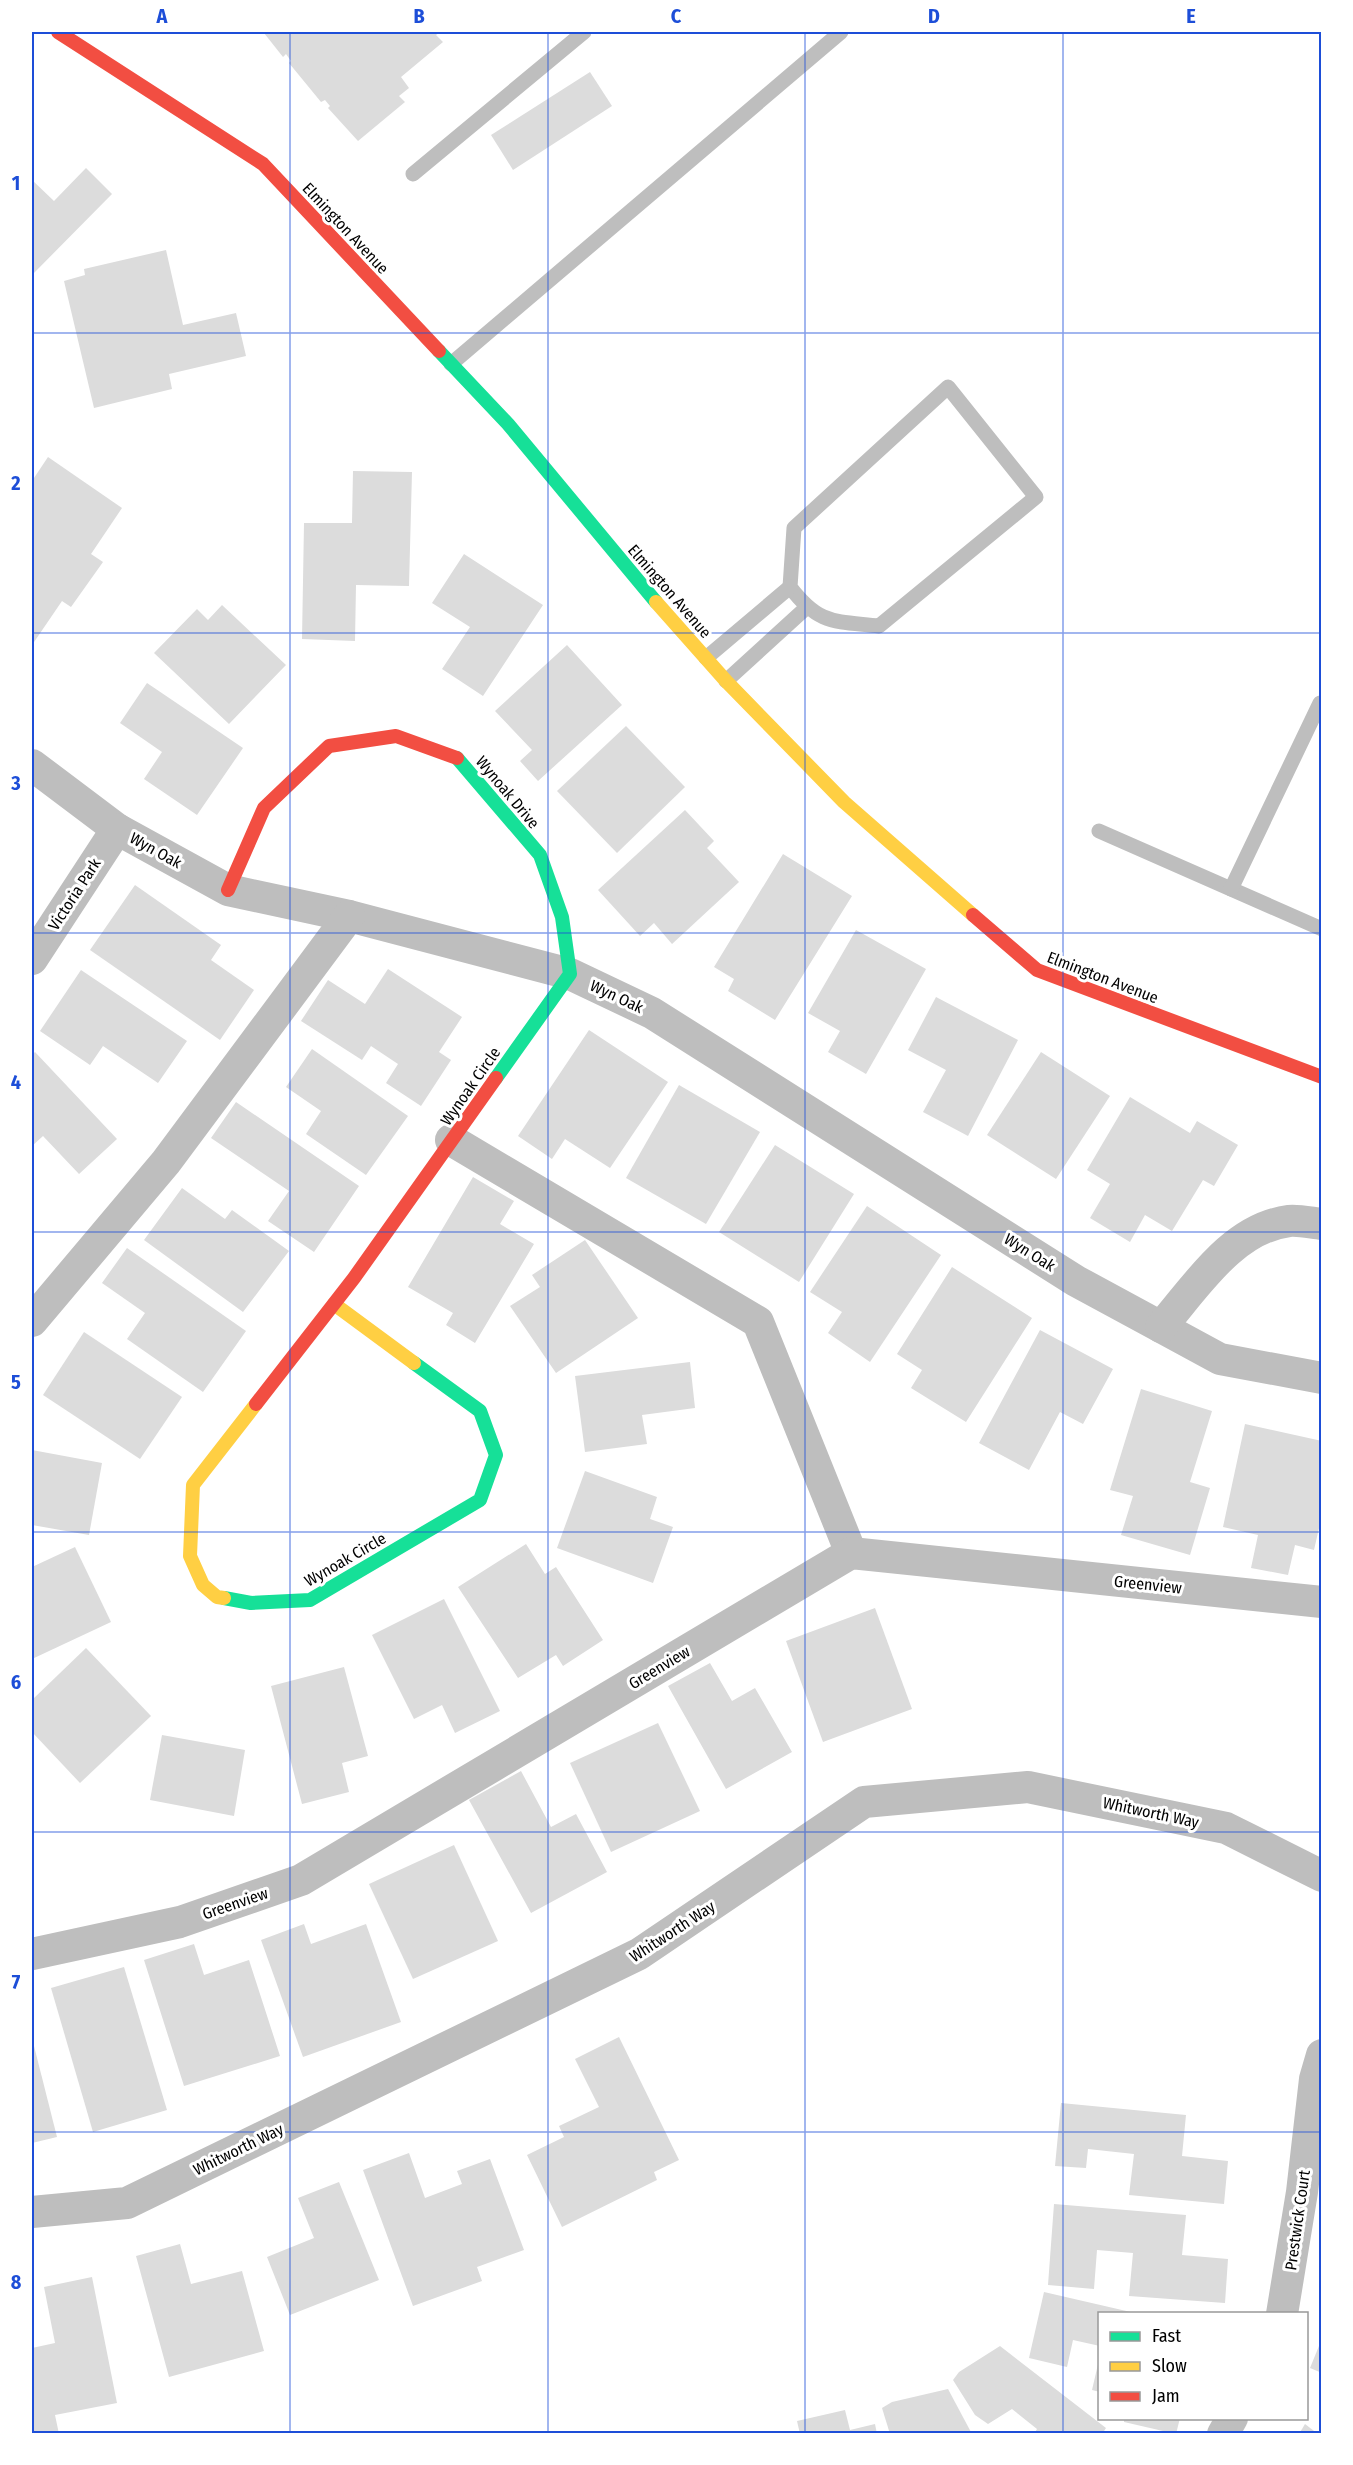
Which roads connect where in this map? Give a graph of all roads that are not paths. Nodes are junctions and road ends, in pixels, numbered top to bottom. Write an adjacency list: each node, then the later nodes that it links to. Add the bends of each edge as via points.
1 (58, 32): 5 (street, Elmington Avenue, via 263,164)
2 (584, 32): 4 (lane)
3 (841, 32): 5 (lane)
4 (413, 174)
5 (451, 364): 8 (street, Elmington Avenue, via 508,424)
6 (790, 587): 7 (lane); 7 (lane, via 794,528 948,387 1036,497 879,626 830,620); 8 (lane)
7 (806, 608): 9 (lane)
8 (706, 658): 9 (street, Elmington Avenue)
9 (726, 681): 20 (street, Elmington Avenue, via 844,802 1037,970)
10 (1320, 704): 15 (lane)
11 (32, 765): 12 (street, Wyn Oak)
12 (117, 829): 14 (street, Wyn Oak); 18 (street, Victoria Park)
13 (1100, 831): 15 (lane)
14 (228, 890): 16 (street, Wyn Oak); 19 (street, Wynoak Drive, via 264,808 329,746 396,736 458,758 540,855 562,917)
15 (1231, 890): 17 (lane)
16 (349, 916): 19 (street, Wyn Oak); 24 (street, via 166,1162)
17 (1322, 929)
18 (32, 959)
19 (570, 974): 21 (street, Wynoak Circle); 25 (street, Wyn Oak, via 652,1013 1076,1281)
20 (1322, 1077)
21 (451, 1140): 23 (street, Wynoak Circle); 27 (street, via 758,1322)
22 (1322, 1224): 25 (street, via 1289,1221 1254,1234 1221,1257)
23 (334, 1304): 23 (street, Wynoak Circle, via 193,1485 190,1556 202,1585 217,1597 251,1603 310,1600 480,1500 496,1455 480,1411)
24 (32, 1321)
25 (1161, 1328): 26 (street, Wyn Oak, via 1220,1359)
26 (1322, 1378)
27 (851, 1553): 28 (street, Greenview); 30 (street, Greenview, via 301,1880 180,1922)
28 (1322, 1602)
29 (1322, 1876): 32 (street, Whitworth Way, via 1226,1828 1028,1786 864,1802 628,1959 127,2203)
30 (32, 1954)
31 (1322, 2055): 33 (street, Prestwick Court, via 1315,2079)
32 (32, 2212)
33 (1282, 2312)
34 (1231, 2420): 35 (street)
35 (1223, 2433)

